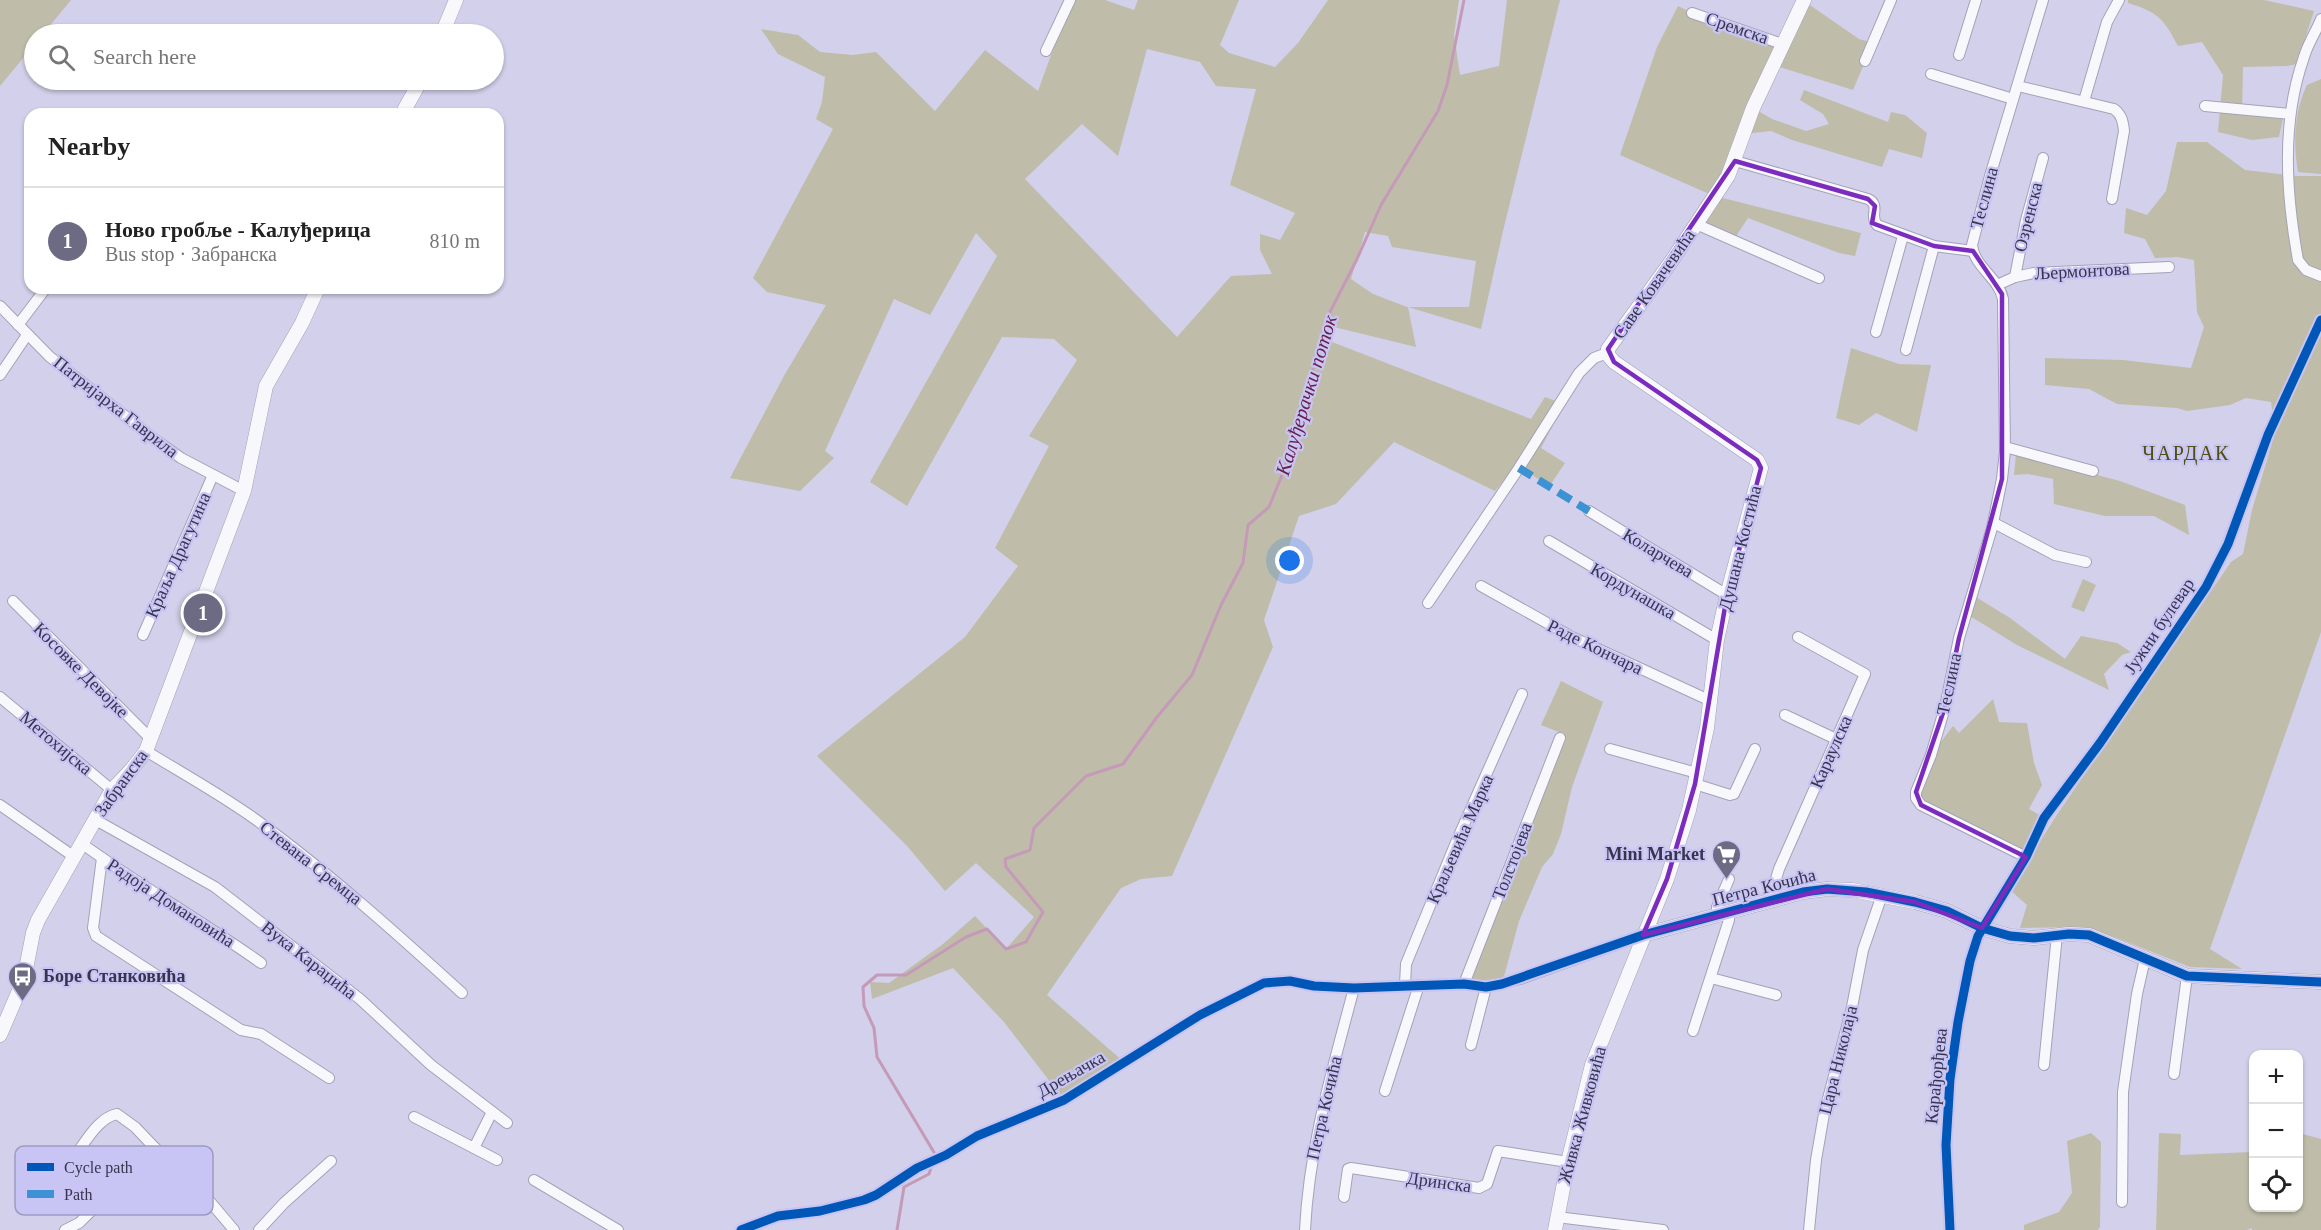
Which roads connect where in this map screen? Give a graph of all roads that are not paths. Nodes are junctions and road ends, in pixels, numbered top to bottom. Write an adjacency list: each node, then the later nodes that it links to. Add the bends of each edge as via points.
1 (456, 0): 10 (street)
2 (1070, 0): 12 (street)
3 (1804, 0): 11 (street, Саве Ковачевића)
4 (1892, 0): 14 (street)
5 (1976, 0): 13 (street)
6 (2043, 0): 16 (street, Теслина)
7 (2119, 0): 19 (street, via 2107,22)
8 (1692, 13): 11 (street, Сремска)
9 (2321, 19): 22 (street, via 2303,58)
10 (446, 24)
11 (1782, 44): 24 (street, Саве Ковачевића, via 1753,108)
12 (1046, 51)
13 (1959, 55)
14 (1865, 61)
15 (1930, 74): 18 (street)
16 (2018, 86): 18 (street, Теслина); 19 (street)
17 (415, 90): 21 (street)
18 (2013, 99): 29 (street, Теслина, via 1977,222)
19 (2085, 101): 25 (street, via 2114,109 2123,121)
20 (2205, 106): 22 (street)
21 (405, 108)
22 (2290, 114): 31 (street, via 2287,142 2298,260 2306,270)
23 (2043, 158): 32 (street, Озренска)
24 (1735, 161): 26 (street, Саве Ковачевића); 27 (street, via 1868,199 1875,206 1873,218 1877,225)
25 (2112, 200)
26 (1696, 224): 33 (street); 43 (street, Саве Ковачевића)
27 (1903, 236): 28 (street); 40 (street)
28 (1934, 246): 29 (street); 42 (street)
29 (1973, 251): 34 (street, Теслина)
30 (2169, 267): 32 (street, Љермонтова)
31 (2321, 276)
32 (2015, 277): 34 (street, Љермонтова)
33 (1819, 278)
34 (1997, 285): 45 (street, Теслина, via 2004,313)
35 (42, 294): 39 (street)
36 (315, 294): 48 (street, Забранска, via 266,386)
37 (0, 306): 39 (street, Патријарха Гаврила)
38 (2321, 320): 75 (street, Јужни булевар, via 2254,467 2242,509 2206,587 2044,818)
39 (18, 326): 41 (street, Патријарха Гаврила)
40 (1876, 333)
41 (27, 335): 44 (street); 47 (street, Патријарха Гаврила, via 153,438)
42 (1906, 350)
43 (1607, 353): 54 (street, Душана Костића, via 1614,362 1757,460 1761,468); 56 (street, Саве Ковачевића, via 1594,358 1580,373)
44 (0, 375)
45 (2005, 447): 46 (street); 50 (street, Теслина)
46 (2093, 471)
47 (213, 475): 48 (street, Патријарха Гаврила); 57 (street, Краља Драгутина)
48 (244, 491): 66 (street, Забранска)
49 (1589, 511): 54 (street, Коларчева)
50 (1994, 523): 52 (street, via 2055,555); 75 (street, Теслина, via 1965,613 1945,707 1916,798 1921,805)
51 (1549, 541): 59 (street, Кордунашка)
52 (2086, 562)
53 (1481, 586): 62 (street, Раде Кончара, via 1572,637)
54 (1726, 595): 59 (street, Душана Костића)
55 (13, 601): 66 (street, Косовке Девојке)
56 (1428, 603)
57 (143, 635)
58 (1798, 637): 65 (street, Караулска, via 1865,674)
59 (1717, 640): 62 (street, Душана Костића)
60 (1522, 694): 91 (street, Краљевића Марка, via 1406,964)
61 (0, 697): 70 (street, Метохијска)
62 (1711, 701): 69 (street, Душана Костића)
63 (1785, 715): 65 (street)
64 (1560, 738): 89 (street, Толстојева)
65 (1836, 739): 79 (street, Караулска, via 1779,869)
66 (148, 745): 70 (street, Забранска); 94 (street, Стевана Сремца, via 303,855)
67 (1611, 748): 69 (street)
68 (1755, 749): 69 (street, via 1734,794)
69 (1696, 779): 82 (street, Душана Костића, via 1667,879)
70 (112, 790): 72 (street, Забранска)
71 (0, 805): 74 (street)
72 (94, 819): 73 (street, Забранска); 104 (street, Вука Караџића, via 215,887 360,999 431,1065)
73 (81, 843): 74 (street, Забранска); 76 (street, Радоја Домановића)
74 (74, 856): 98 (street, Забранска, via 38,920 24,979)
75 (2026, 857): 81 (street, Јужни булевар)
76 (102, 858): 85 (street, Радоја Домановића); 102 (street, via 93,928 96,936 241,1030 261,1034)
77 (1729, 879): 80 (street, via 1717,907)
78 (1882, 895): 79 (street, Петра Кочића, via 1827,889); 81 (street, Петра Кочића, via 1947,911); 119 (street, Цара Николаја, via 1863,950 1824,1114)
79 (1772, 901): 80 (street, Петра Кочића)
80 (1723, 914): 82 (street, Петра Кочића); 87 (street, via 1729,920)
81 (1982, 928): 83 (street, Петра Кочића, via 2019,938); 127 (street, Карађорђева, via 1970,961 1951,1069 1946,1145)
82 (1643, 935): 92 (street, Петра Кочића, via 1520,979); 112 (street, Живка Живковића, via 1592,1065)
83 (2057, 935): 84 (street, Петра Кочића, via 2089,935); 100 (street)
84 (2145, 959): 86 (street, Петра Кочића); 115 (street, via 2123,1092)
85 (261, 963)
86 (2187, 976): 88 (street, Петра Кочића); 101 (street)
87 (1711, 978): 95 (street); 97 (street)
88 (2321, 982)
89 (1464, 984): 90 (street, Петра Кочића); 92 (street, Петра Кочића)
90 (1419, 985): 91 (street, Петра Кочића); 103 (street)
91 (1405, 986): 93 (street, Петра Кочића)
92 (1486, 987): 99 (street)
93 (1354, 988): 96 (street, Петра Кочића, via 1273,981); 125 (street, Петра Кочића, via 1314,1143)
94 (462, 993)
95 (1776, 995)
96 (1215, 1005): 124 (street, Дрењачка, via 1064,1100 977,1136 864,1200 778,1216)
97 (1693, 1031)
98 (0, 1035)
99 (1471, 1045)
100 (2044, 1065)
101 (2174, 1074)
102 (329, 1078)
103 (1385, 1091)
104 (492, 1112): 106 (street, Вука Караџића); 109 (street)
105 (414, 1117): 109 (street)
106 (507, 1123)
107 (82, 1146): 108 (street, via 114,1114 135,1127)
108 (153, 1146)
109 (474, 1148): 110 (street)
110 (497, 1160)
111 (331, 1161): 122 (street)
112 (1568, 1162): 114 (street, Дринска, via 1498,1151 1487,1184 1479,1188 1350,1168); 118 (street, Живка Живковића)
113 (534, 1180): 123 (street)
114 (1344, 1197)
115 (2122, 1202)
116 (213, 1203): 121 (street)
117 (87, 1215): 120 (street)
118 (1556, 1223): 126 (street)
119 (1810, 1229)
120 (65, 1230)
121 (234, 1230)
122 (260, 1230)
123 (618, 1230)
124 (741, 1230)
125 (1305, 1230)
126 (1663, 1230)
127 (1950, 1230)

